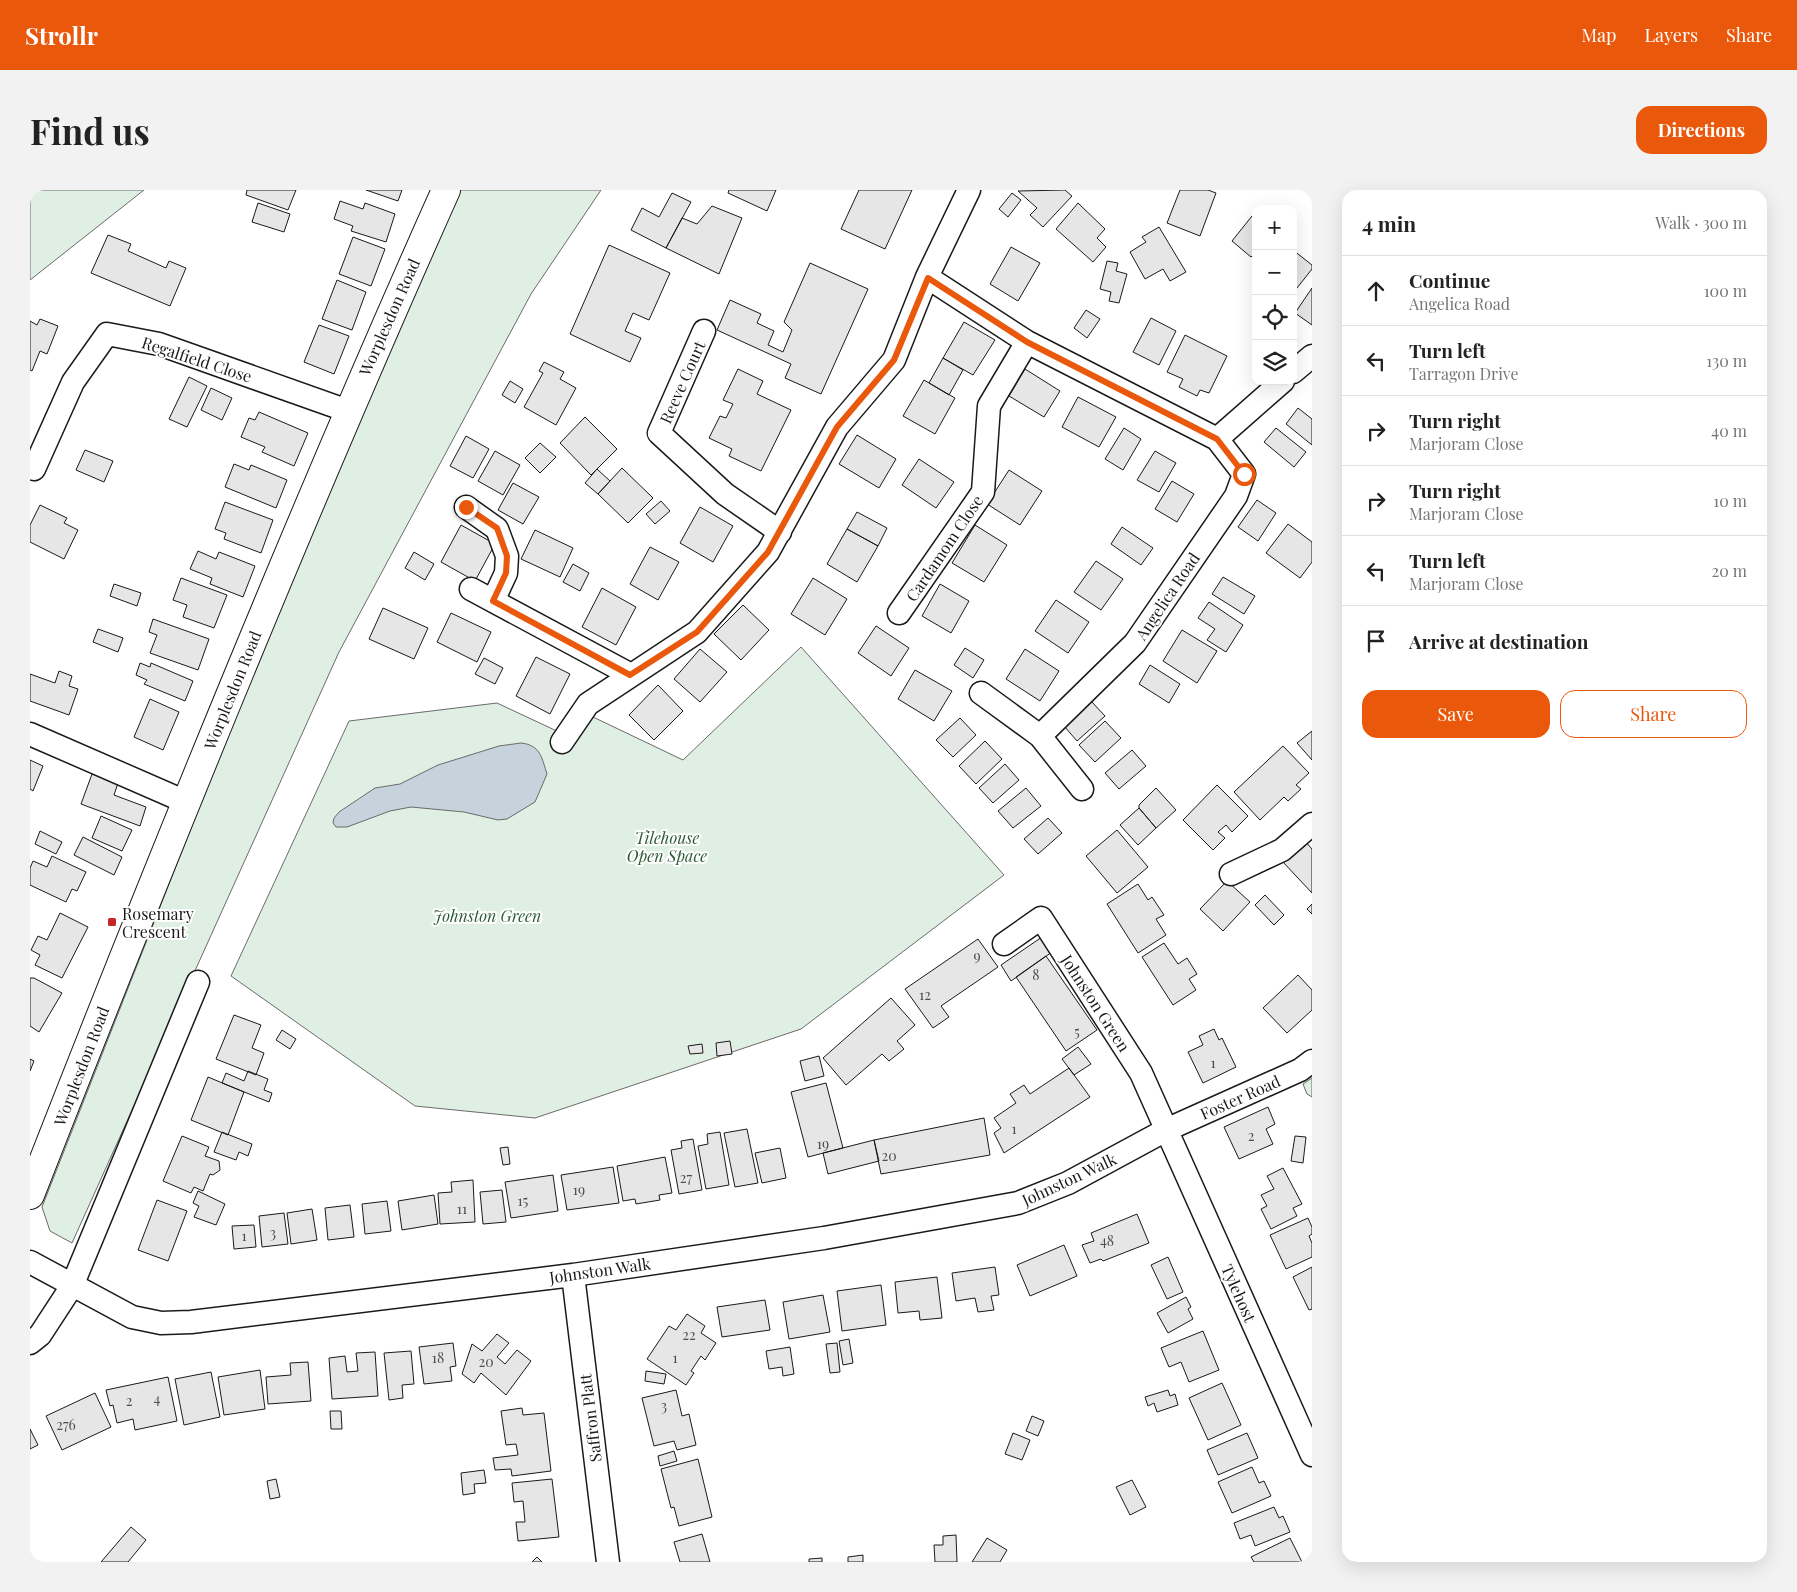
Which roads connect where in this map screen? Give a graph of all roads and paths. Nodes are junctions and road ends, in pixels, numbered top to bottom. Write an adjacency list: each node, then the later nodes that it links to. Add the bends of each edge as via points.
1 (446, 190): 9 (main road, Worplesdon Road)
2 (969, 190): 3 (street)
3 (928, 278): 5 (street, Angelica Road); 13 (street, via 894,360 837,427)
4 (704, 331): 13 (street, Reeve Court, via 659,433 725,494)
5 (1027, 342): 10 (street, Angelica Road); 16 (street, Cardamom Close, via 989,406 983,492)
6 (1312, 356): 7 (street)
7 (1297, 369)
8 (1278, 385): 10 (street)
9 (348, 411): 11 (street, Regalfield Close, via 159,344 107,334 73,382); 23 (main road, Worplesdon Road)
10 (1217, 439): 20 (street, Angelica Road, via 1244,474 1236,496 1135,643)
11 (34, 469)
12 (466, 507): 15 (street, via 497,528 507,556 506,573)
13 (780, 532): 17 (street, via 768,552 697,632)
14 (471, 589): 15 (street)
15 (493, 601): 17 (street)
16 (899, 613)
17 (630, 675): 21 (street, via 588,704)
18 (981, 693): 20 (street)
19 (30, 734): 23 (street)
20 (1040, 736): 22 (street)
21 (562, 742)
22 (1082, 789)
23 (186, 802): 30 (main road, Worplesdon Road)
24 (1312, 824): 25 (street, via 1282,850)
25 (1231, 874)
26 (1004, 944): 29 (street, Johnston Green, via 1041,918 1141,1073)
27 (198, 982): 33 (street)
28 (1312, 1061): 29 (street, Foster Road, via 1300,1070)
29 (1166, 1130): 32 (street, Johnston Walk, via 1068,1183 1018,1203 824,1238); 35 (street, Tylehost)
30 (30, 1195)
31 (30, 1262): 33 (street, Johnston Walk)
32 (573, 1275): 33 (street, Johnston Walk, via 161,1323 132,1317); 36 (street, Saffron Platt)
33 (72, 1286): 34 (street, via 40,1335)
34 (30, 1343)
35 (1312, 1455)
36 (608, 1562)

